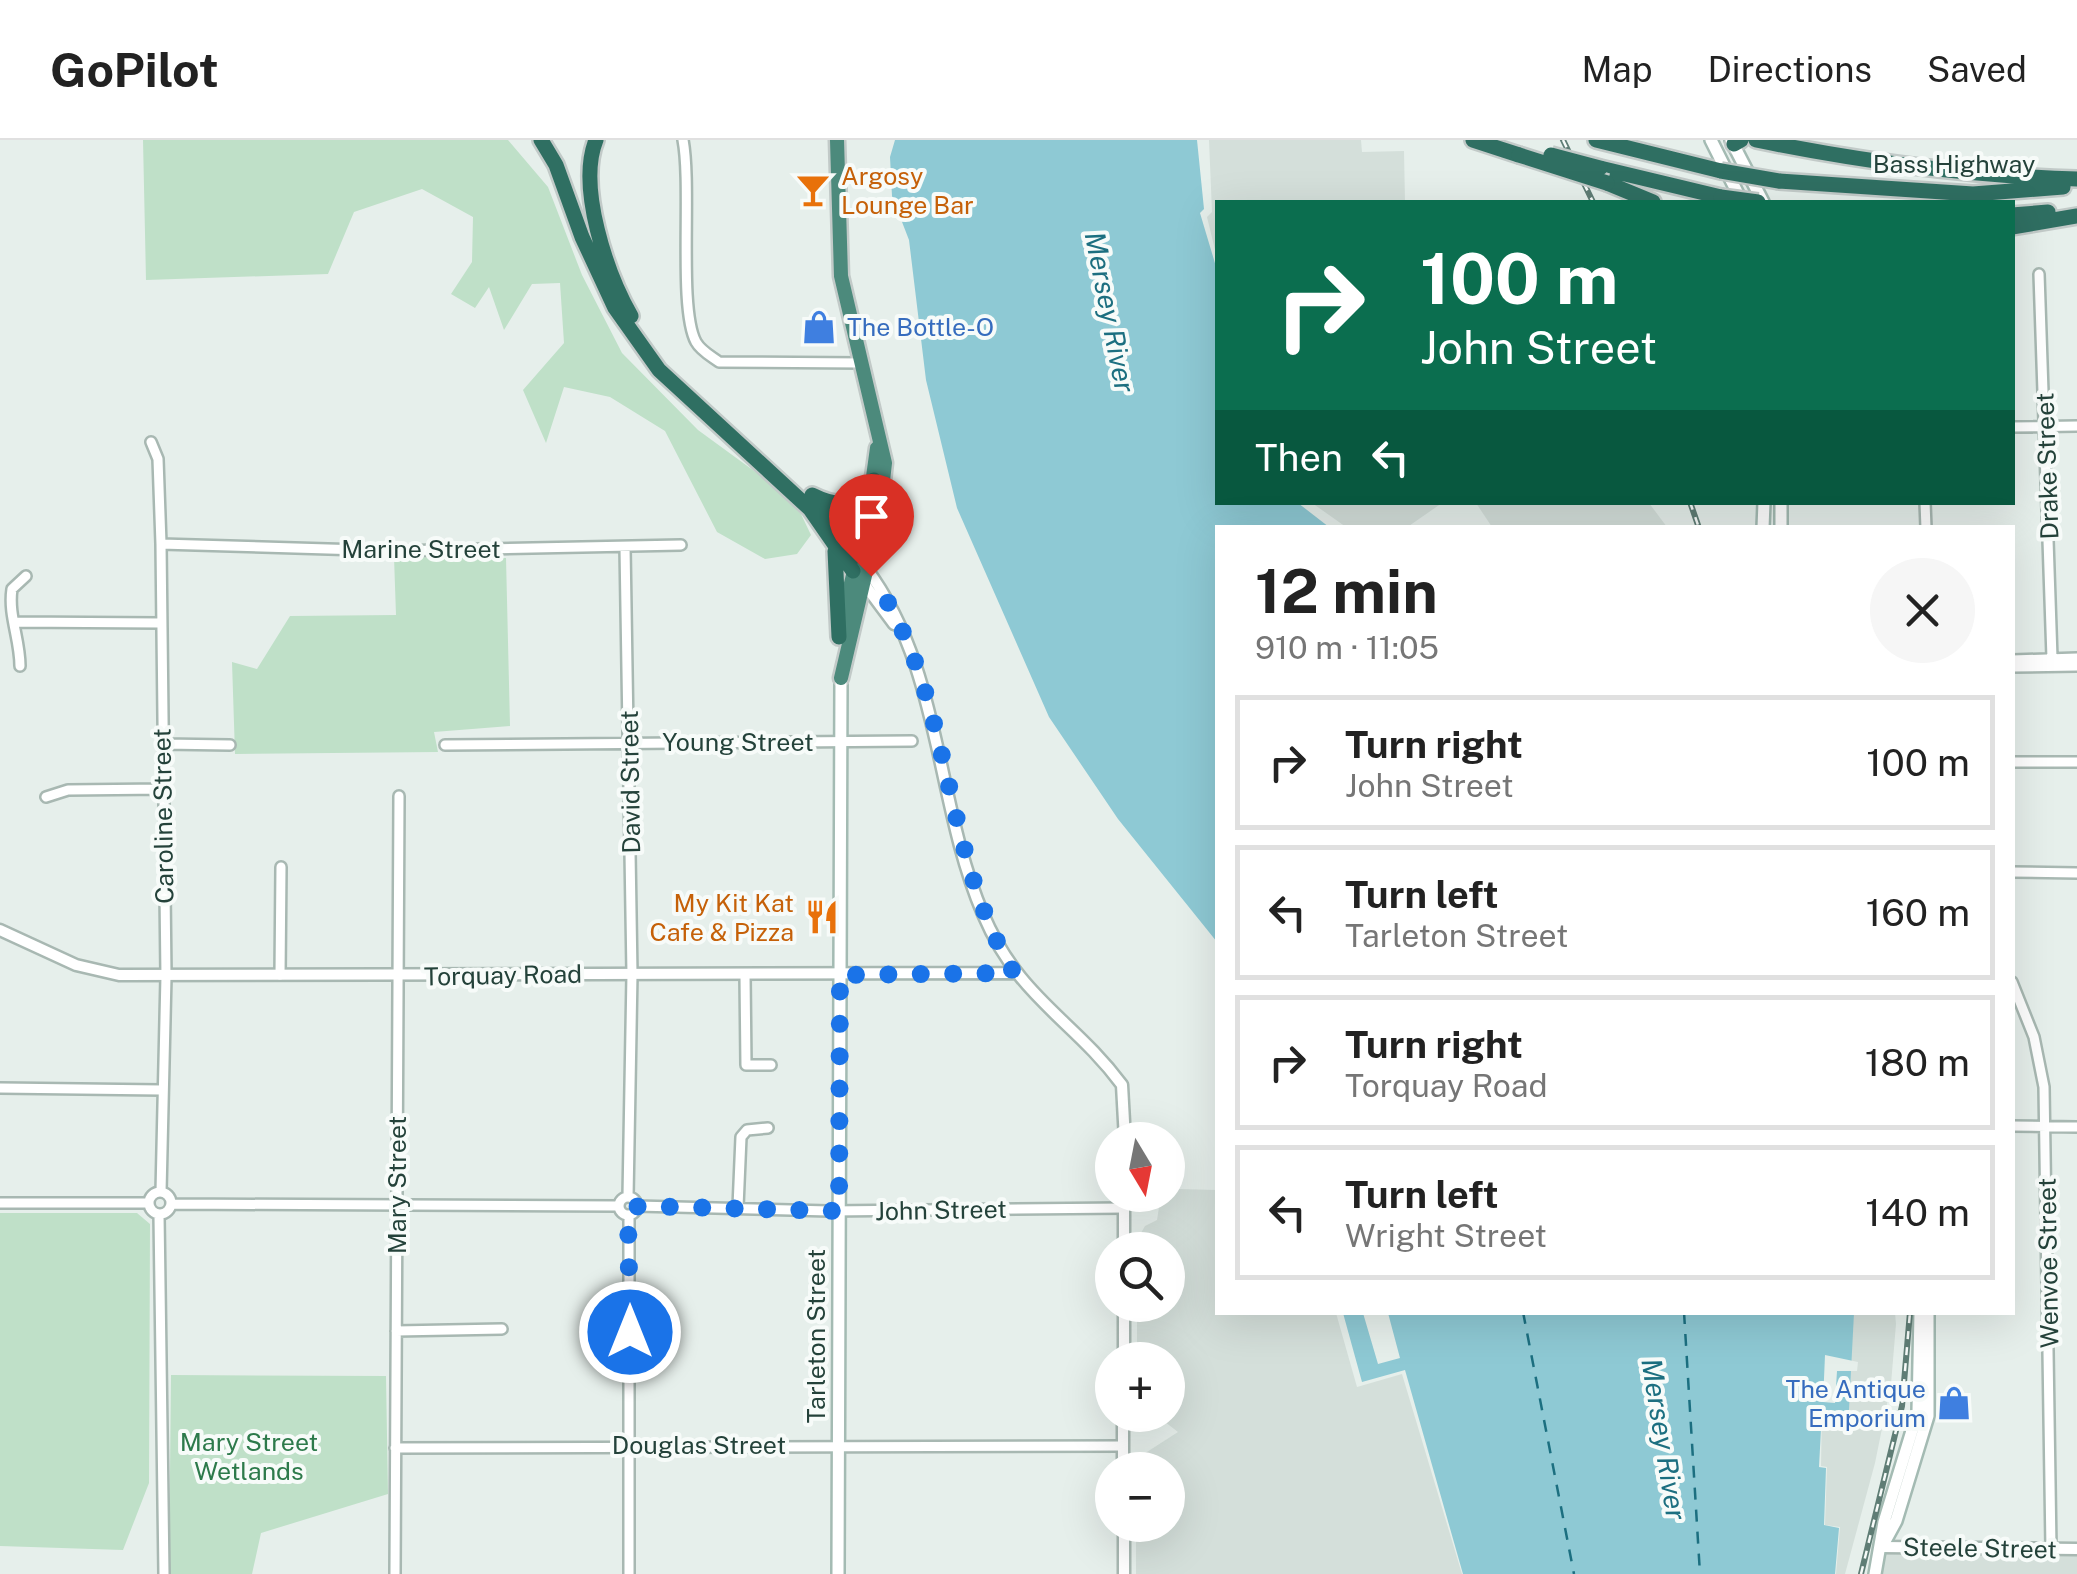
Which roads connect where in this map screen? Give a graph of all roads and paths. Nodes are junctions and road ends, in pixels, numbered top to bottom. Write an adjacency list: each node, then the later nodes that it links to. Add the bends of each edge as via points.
1 (541, 140): 24 (highway, via 615,308 659,370)
2 (596, 140): 24 (highway, via 590,183 610,271 643,336)
3 (683, 140): 23 (street, via 694,340 719,362)
4 (837, 140): 23 (highway, Tarleton Street, via 839,257)
5 (1473, 140): 12 (highway)
6 (1494, 140): 12 (highway)
7 (1596, 140): 14 (highway, Bass Highway, bridge, via 1779,181 1974,194)
8 (1711, 140): 15 (main road)
9 (1756, 140): 11 (highway)
10 (1732, 141): 15 (main road); 16 (main road)
11 (1772, 142): 14 (highway, via 1846,160)
12 (1518, 150): 13 (highway, bridge)
13 (1603, 175): 16 (highway, bridge); 17 (highway)
14 (2077, 182)
15 (1736, 185): 18 (main road)
16 (1759, 199)
17 (1649, 200)
18 (1741, 200)
19 (2077, 212): 20 (highway, Bass Highway); 21 (highway)
20 (2015, 215)
21 (2015, 227)
22 (2038, 274): 25 (street, Drake Street)
23 (862, 363): 28 (highway, Tarleton Street)
24 (713, 421): 30 (highway)
25 (2047, 426): 26 (street); 27 (street); 42 (street, Drake Street)
26 (2077, 426)
27 (2015, 427)
28 (878, 428): 31 (highway, Tarleton Street); 37 (highway, Tarleton Street, via 885,479)
29 (152, 442): 33 (street, Caroline Street)
30 (769, 469): 32 (highway); 35 (highway, via 810,509)
31 (874, 480): 32 (highway, via 867,495 848,505); 37 (highway, Tarleton Street)
32 (799, 489): 37 (highway, via 824,511)
33 (160, 544): 36 (street, Marine Street, via 394,551); 40 (street, Caroline Street)
34 (681, 544): 36 (street, Marine Street)
35 (833, 544): 37 (highway); 41 (highway)
36 (625, 547): 50 (street, David Street)
37 (859, 568): 41 (highway, Tarleton Street); 48 (highway, Tarleton Street); 64 (street, via 906,641 981,910)
38 (26, 576): 39 (street, via 12,589 9,608)
39 (16, 622): 40 (street); 46 (street)
40 (160, 623): 52 (street, Caroline Street)
41 (838, 636): 48 (highway, Tarleton Street)
42 (2052, 658): 43 (street); 44 (street)
43 (2077, 658)
44 (2015, 663)
45 (2015, 663): 47 (street)
46 (20, 666)
47 (2077, 666)
48 (841, 678): 51 (main road, Tarleton Street)
49 (912, 741): 51 (street, Young Street)
50 (630, 742): 51 (street, Young Street); 54 (street, Young Street); 65 (street, David Street)
51 (840, 742): 67 (main road, Tarleton Street)
52 (162, 744): 53 (street); 57 (street, Caroline Street)
53 (230, 744)
54 (445, 745)
55 (2015, 762): 56 (street)
56 (2077, 762)
57 (163, 789): 59 (street, via 68,790); 68 (street, Caroline Street)
58 (399, 796): 70 (street, Mary Street)
59 (46, 797)
60 (281, 867): 69 (street)
61 (2015, 872): 62 (street)
62 (2077, 873)
63 (0, 930): 68 (street, Torquay Road, via 96,972)
64 (1014, 973): 67 (street, Torquay Road); 75 (street, via 1122,1084)
65 (632, 974): 66 (street, Torquay Road); 70 (street, Torquay Road); 81 (street, David Street)
66 (745, 975): 67 (street, Torquay Road); 72 (street, via 746,1065)
67 (840, 975): 90 (main road, Tarleton Street)
68 (166, 976): 69 (street, Torquay Road); 74 (street, Caroline Street)
69 (280, 976): 70 (street, Torquay Road)
70 (398, 976): 85 (street, Mary Street)
71 (2015, 990): 77 (street, Wenvoe Street, via 2040,1061)
72 (771, 1065)
73 (0, 1088): 74 (street)
74 (160, 1090): 80 (street, Caroline Street)
75 (1124, 1122)
76 (2015, 1126): 77 (street)
77 (2046, 1126): 78 (street); 105 (street, Wenvoe Street)
78 (2077, 1127)
79 (768, 1128): 88 (street, via 740,1137)
80 (161, 1192): 83 (street); 84 (street)
81 (628, 1197): 86 (street); 87 (street)
82 (0, 1202): 83 (street)
83 (149, 1203): 91 (street)
84 (172, 1204): 85 (street); 91 (street)
85 (396, 1206): 86 (street); 95 (street, Mary Street)
86 (618, 1206): 92 (street)
87 (638, 1206): 88 (street, John Street); 92 (street)
88 (738, 1207): 90 (street, John Street)
89 (1095, 1208): 90 (street, John Street)
90 (839, 1211): 98 (main road, Tarleton Street)
91 (159, 1215): 106 (street)
92 (628, 1216): 97 (street)
93 (1924, 1315): 103 (main road, via 1928,1416)
94 (502, 1329): 95 (street)
95 (396, 1330): 100 (street, Mary Street)
96 (1123, 1432): 99 (street)
97 (629, 1444): 98 (street, Douglas Street); 100 (street, Douglas Street); 108 (street)
98 (838, 1445): 99 (street, Douglas Street); 109 (main road, Tarleton Street)
99 (1123, 1446): 101 (street)
100 (395, 1448): 107 (street, Mary Street)
101 (1123, 1452)
102 (1124, 1542): 110 (street)
103 (1882, 1546): 105 (street, Steele Street); 111 (main road)
104 (2077, 1549): 105 (street, Steele Street)
105 (2051, 1550)
106 (164, 1574)
107 (395, 1574)
108 (629, 1574)
109 (838, 1574)
110 (1124, 1574)
111 (1874, 1574)

